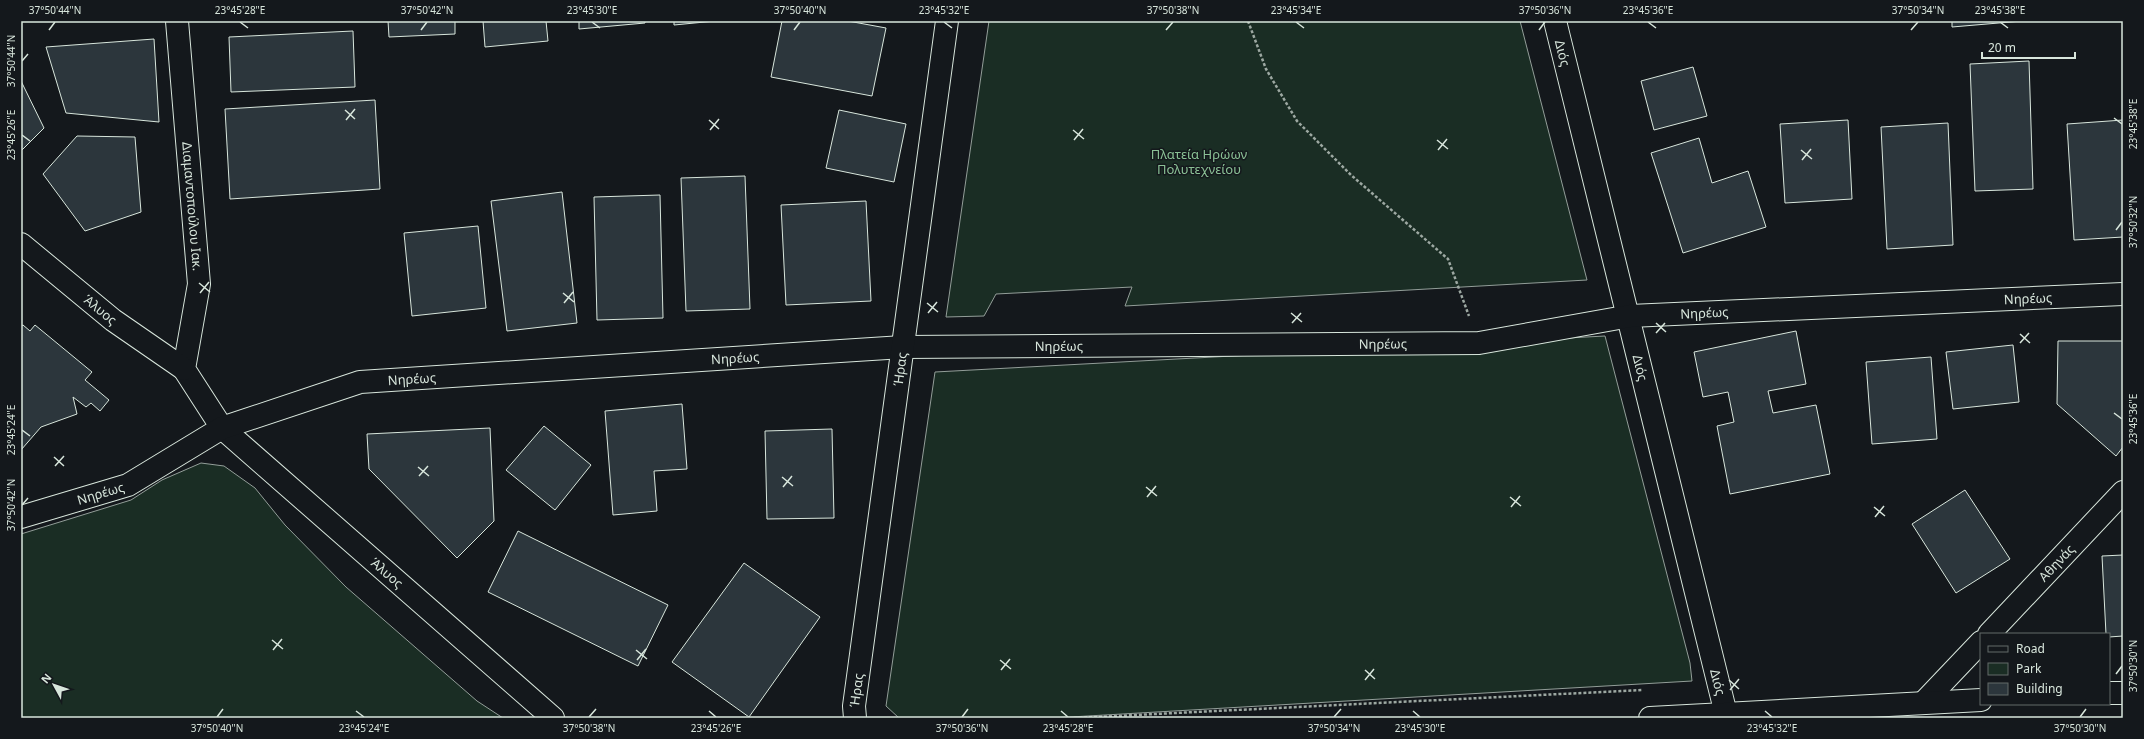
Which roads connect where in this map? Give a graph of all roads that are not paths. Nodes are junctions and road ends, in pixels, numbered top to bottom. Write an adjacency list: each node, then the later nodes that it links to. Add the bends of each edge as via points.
1 (176, 21): 8 (main road, Διαμαντοπούλου Ιακ., via 199,284)
2 (947, 21): 7 (main road, Ήρας)
3 (1555, 21): 6 (main road, Διός)
4 (21, 244): 8 (main road, Άλυος, via 113,320)
5 (2123, 294): 6 (main road, Νηρέως)
6 (1630, 316): 7 (main road, Νηρέως, via 1479,342); 18 (main road, Διός)
7 (903, 347): 9 (main road, Νηρέως, via 360,382); 20 (main road, Ήρας, via 854,706)
8 (184, 369): 9 (main road)
9 (222, 428): 11 (main road, Νηρέως, via 128,485); 19 (main road, Άλυος)
10 (2123, 492): 12 (main road, Αθηνάς)
11 (21, 517)
12 (1990, 633)
13 (1980, 643): 17 (main road)
14 (2110, 693): 15 (main road)
15 (2123, 693)
16 (1980, 700): 17 (main road)
17 (1923, 704): 18 (main road)
18 (1725, 716): 21 (main road)
19 (553, 718)
20 (855, 718)
21 (1650, 718)

